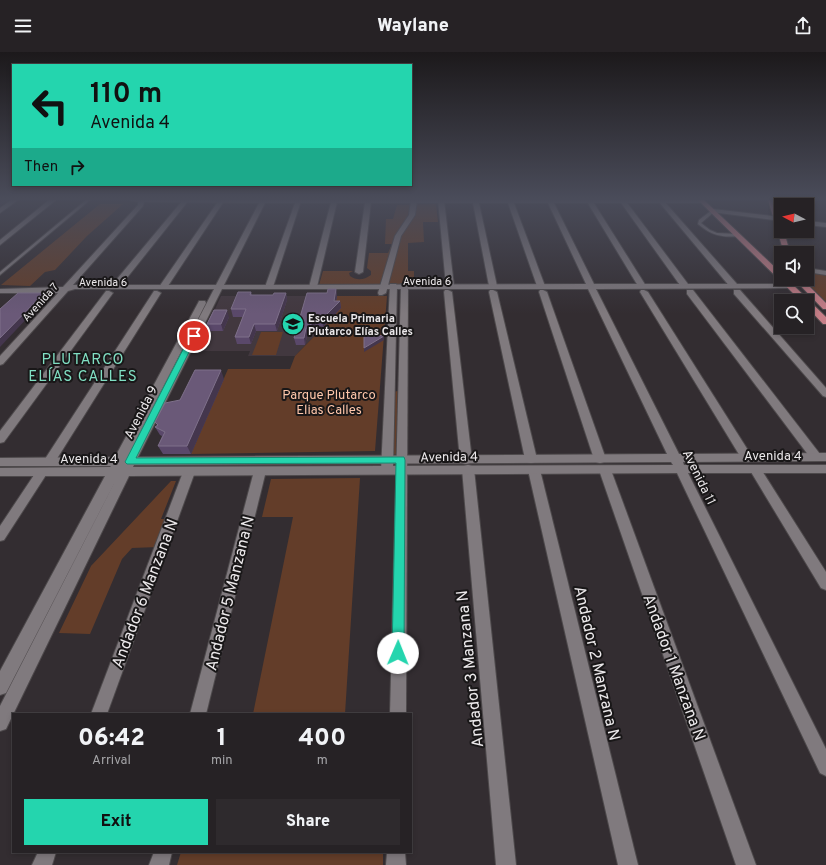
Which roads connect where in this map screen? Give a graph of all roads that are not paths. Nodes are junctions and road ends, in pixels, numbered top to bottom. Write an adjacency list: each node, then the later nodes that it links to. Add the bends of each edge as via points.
1 (43, 238): 22 (lane)
2 (111, 238): 41 (street, Avenida 7)
3 (155, 238): 35 (street)
4 (196, 238): 36 (street)
5 (240, 238): 37 (street, Avenida 9)
6 (286, 238): 25 (street)
7 (325, 238): 26 (street)
8 (363, 238): 20 (street)
9 (398, 238): 38 (street)
10 (444, 238): 28 (street, Andador 3 Manzana N)
11 (483, 238): 29 (street, Andador 2 Manzana N)
12 (524, 238): 30 (street, Andador 1 Manzana N)
13 (567, 238): 31 (street, Avenida 11)
14 (612, 238): 32 (street)
15 (650, 238): 33 (street)
16 (692, 238): 34 (street)
17 (741, 238): 18 (main road)
18 (774, 270)
19 (814, 271): 21 (street)
20 (359, 272)
21 (826, 273)
22 (0, 274)
23 (790, 286): 34 (street, Avenida 6); 42 (main road)
24 (805, 286): 44 (main road)
25 (269, 287): 26 (street, Avenida 6); 37 (street, Avenida 6)
26 (313, 287): 38 (street, Avenida 6)
27 (404, 289): 28 (street, Avenida 6); 38 (street, Avenida 6); 48 (street)
28 (449, 289): 29 (street, Avenida 6); 60 (street, Andador 3 Manzana N)
29 (493, 289): 30 (street, Avenida 6); 61 (street, Andador 2 Manzana N)
30 (542, 289): 31 (street, Avenida 6); 62 (street, Andador 1 Manzana N)
31 (592, 289): 32 (street, Avenida 6); 55 (street, Avenida 11)
32 (643, 289): 33 (street, Avenida 6); 57 (street)
33 (688, 289): 34 (street, Avenida 6); 65 (street)
34 (735, 289): 42 (street, Avenida 6); 52 (street)
35 (112, 290): 36 (street, Avenida 6); 41 (street, Avenida 6); 53 (street)
36 (160, 290): 37 (street, Avenida 6); 66 (street)
37 (213, 290): 38 (street, Avenida 6); 67 (street, Avenida 9); 68 (street, Avenida 9)
38 (388, 290): 47 (street)
39 (0, 291): 40 (street, Avenida 6)
40 (23, 291): 41 (street, Avenida 6); 43 (street)
41 (63, 291): 49 (street, Avenida 7)
42 (796, 292)
43 (12, 301)
44 (826, 307)
45 (814, 310): 46 (main road)
46 (826, 322)
47 (391, 335): 48 (street); 50 (street)
48 (403, 335): 51 (street)
49 (0, 362)
50 (389, 386): 51 (street); 64 (street)
51 (402, 386): 64 (street)
52 (826, 394)
53 (0, 439)
54 (649, 458): 55 (street, Avenida 4); 62 (street, Avenida 4); 70 (street)
55 (675, 458): 56 (street, Avenida 4); 71 (street, Avenida 11)
56 (697, 458): 57 (street, Avenida 4); 72 (street)
57 (747, 458): 65 (street, Avenida 4)
58 (0, 462): 66 (street, Avenida 4)
59 (97, 462): 66 (street, Avenida 4); 67 (street, Avenida 4); 76 (street)
60 (467, 464): 61 (street, Avenida 4); 64 (street, Avenida 4); 92 (street, Andador 3 Manzana N)
61 (532, 464): 62 (street, Avenida 4); 93 (street, Andador 2 Manzana N)
62 (602, 464): 70 (street, Avenida 4); 94 (street, Andador 1 Manzana N)
63 (365, 465): 64 (street, Avenida 4); 69 (street, Avenida 4); 74 (street, Avenida 4)
64 (394, 465): 83 (street)
65 (824, 465): 73 (street, Avenida 4)
66 (46, 467): 75 (street, Avenida 4); 76 (street, Avenida 4); 78 (street)
67 (115, 467): 68 (street, Avenida 4); 76 (street, Avenida 4); 80 (street, Avenida 9)
68 (127, 467): 69 (street, Avenida 4); 84 (street, Avenida 9)
69 (145, 467): 77 (street, Avenida 4)
70 (654, 469): 71 (street, Avenida 4)
71 (680, 469): 72 (street, Avenida 4); 85 (street, Avenida 11)
72 (703, 469): 73 (street, Avenida 4)
73 (755, 469): 79 (street)
74 (260, 471): 77 (street, Avenida 4); 82 (street, Andador 5 Manzana N)
75 (0, 472)
76 (91, 472)
77 (189, 472): 81 (street, Andador 6 Manzana N)
78 (0, 536)
79 (826, 584)
80 (0, 687)
81 (99, 713)
82 (198, 713)
83 (398, 713)
84 (0, 723)
85 (826, 767)
86 (47, 853): 89 (street)
87 (163, 853): 90 (street)
88 (396, 853): 91 (street)
89 (42, 865)
90 (160, 865)
91 (396, 865)
92 (506, 865)
93 (628, 865)
94 (746, 865)

